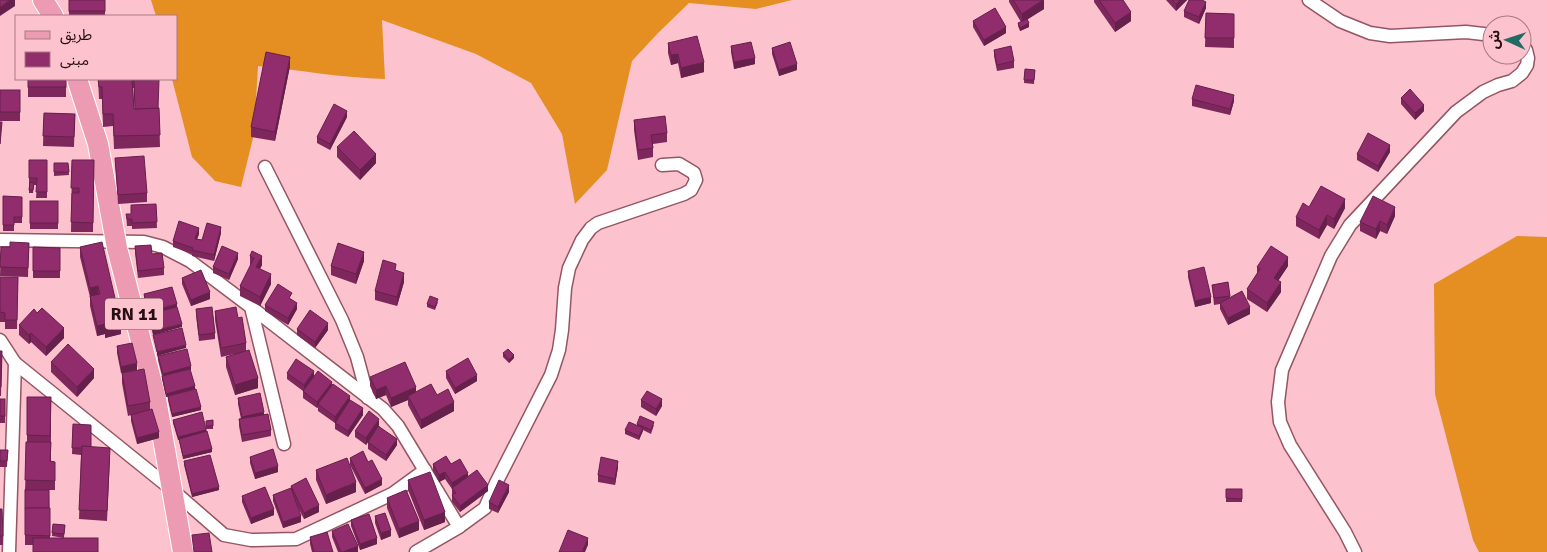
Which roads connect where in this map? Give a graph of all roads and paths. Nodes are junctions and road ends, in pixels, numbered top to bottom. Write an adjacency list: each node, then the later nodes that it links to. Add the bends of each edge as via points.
1 (43, 0): 3 (main road)
2 (1309, 0): 4 (street, via 1340,21 1384,35)
3 (52, 15)
4 (1482, 34)
5 (1527, 65): 22 (street, via 1512,81 1483,92 1456,112 1350,225 1332,256 1282,370 1278,402 1280,422 1290,445 1346,532)
6 (77, 80): 10 (main road, RN 11, via 98,144)
7 (662, 165): 18 (street, via 679,164 694,173 696,180 692,190 598,223 582,240 569,268 560,344 551,375 485,508)
8 (265, 167): 14 (street, via 342,320 357,357)
9 (0, 240): 10 (street)
10 (116, 240): 11 (street, via 163,247 190,261); 17 (main road, RN 11, via 156,399)
11 (251, 307): 14 (street); 15 (street)
12 (0, 340): 13 (street)
13 (15, 363): 17 (street); 19 (street)
14 (368, 398): 16 (street, via 398,426)
15 (284, 444)
16 (425, 470): 17 (street, via 392,494 296,539 251,540 224,535); 18 (street)
17 (170, 488): 20 (main road, RN 11)
18 (459, 527): 21 (street)
19 (9, 552)
20 (183, 552)
21 (416, 552)
22 (1355, 552)

